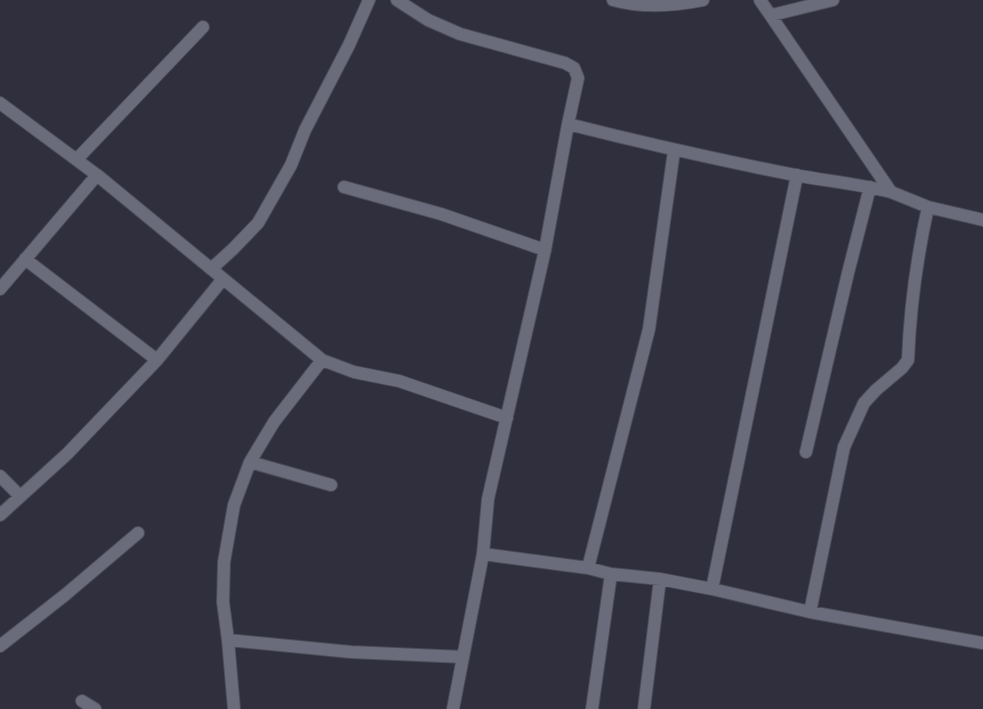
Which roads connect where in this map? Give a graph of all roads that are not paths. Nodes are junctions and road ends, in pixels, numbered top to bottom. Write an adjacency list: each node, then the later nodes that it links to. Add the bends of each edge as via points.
1 (369, 0): 22 (street, via 305,130 291,165 258,223)
2 (397, 0): 10 (street, via 428,20 460,34 566,63 574,68 578,78)
3 (613, 0): 4 (street, via 628,4 663,5)
4 (703, 0)
5 (760, 0): 7 (street)
6 (833, 0): 7 (street)
7 (772, 15): 17 (street)
8 (203, 27): 12 (street)
9 (0, 103): 12 (street)
10 (568, 124): 11 (street); 20 (street)
11 (674, 150): 14 (street); 36 (street, via 650,329)
12 (77, 159): 13 (street)
13 (97, 175): 21 (street); 22 (street)
14 (797, 175): 16 (street); 39 (street)
15 (344, 187): 20 (street, via 441,214)
16 (870, 187): 17 (street); 28 (street)
17 (891, 192): 18 (street)
18 (928, 207): 19 (street); 40 (street, via 914,287 908,360 864,403 844,447)
19 (983, 220)
20 (545, 250): 27 (street)
21 (25, 259): 24 (street); 25 (street)
22 (211, 269): 23 (street)
23 (223, 279): 25 (street); 26 (street)
24 (0, 289)
25 (157, 360): 32 (street, via 67,454)
26 (322, 360): 27 (street, via 354,372 399,380); 29 (street, via 278,417)
27 (507, 418): 35 (street, via 488,499)
28 (806, 452)
29 (250, 462): 31 (street); 41 (street, via 234,505 224,562 223,602)
30 (0, 476): 32 (street)
31 (331, 485)
32 (20, 496): 33 (street)
33 (0, 515)
34 (138, 533): 43 (street, via 65,595)
35 (483, 554): 36 (street); 44 (street)
36 (588, 568): 37 (street)
37 (611, 574): 38 (street); 49 (street)
38 (660, 579): 39 (street); 50 (street)
39 (712, 589): 40 (street)
40 (810, 612): 42 (street)
41 (228, 640): 44 (street, via 351,652); 47 (street)
42 (983, 642)
43 (1, 643)
44 (464, 657): 48 (street)
45 (82, 701): 46 (street)
46 (95, 709)
47 (234, 709)
48 (453, 709)
49 (592, 709)
50 (644, 709)

